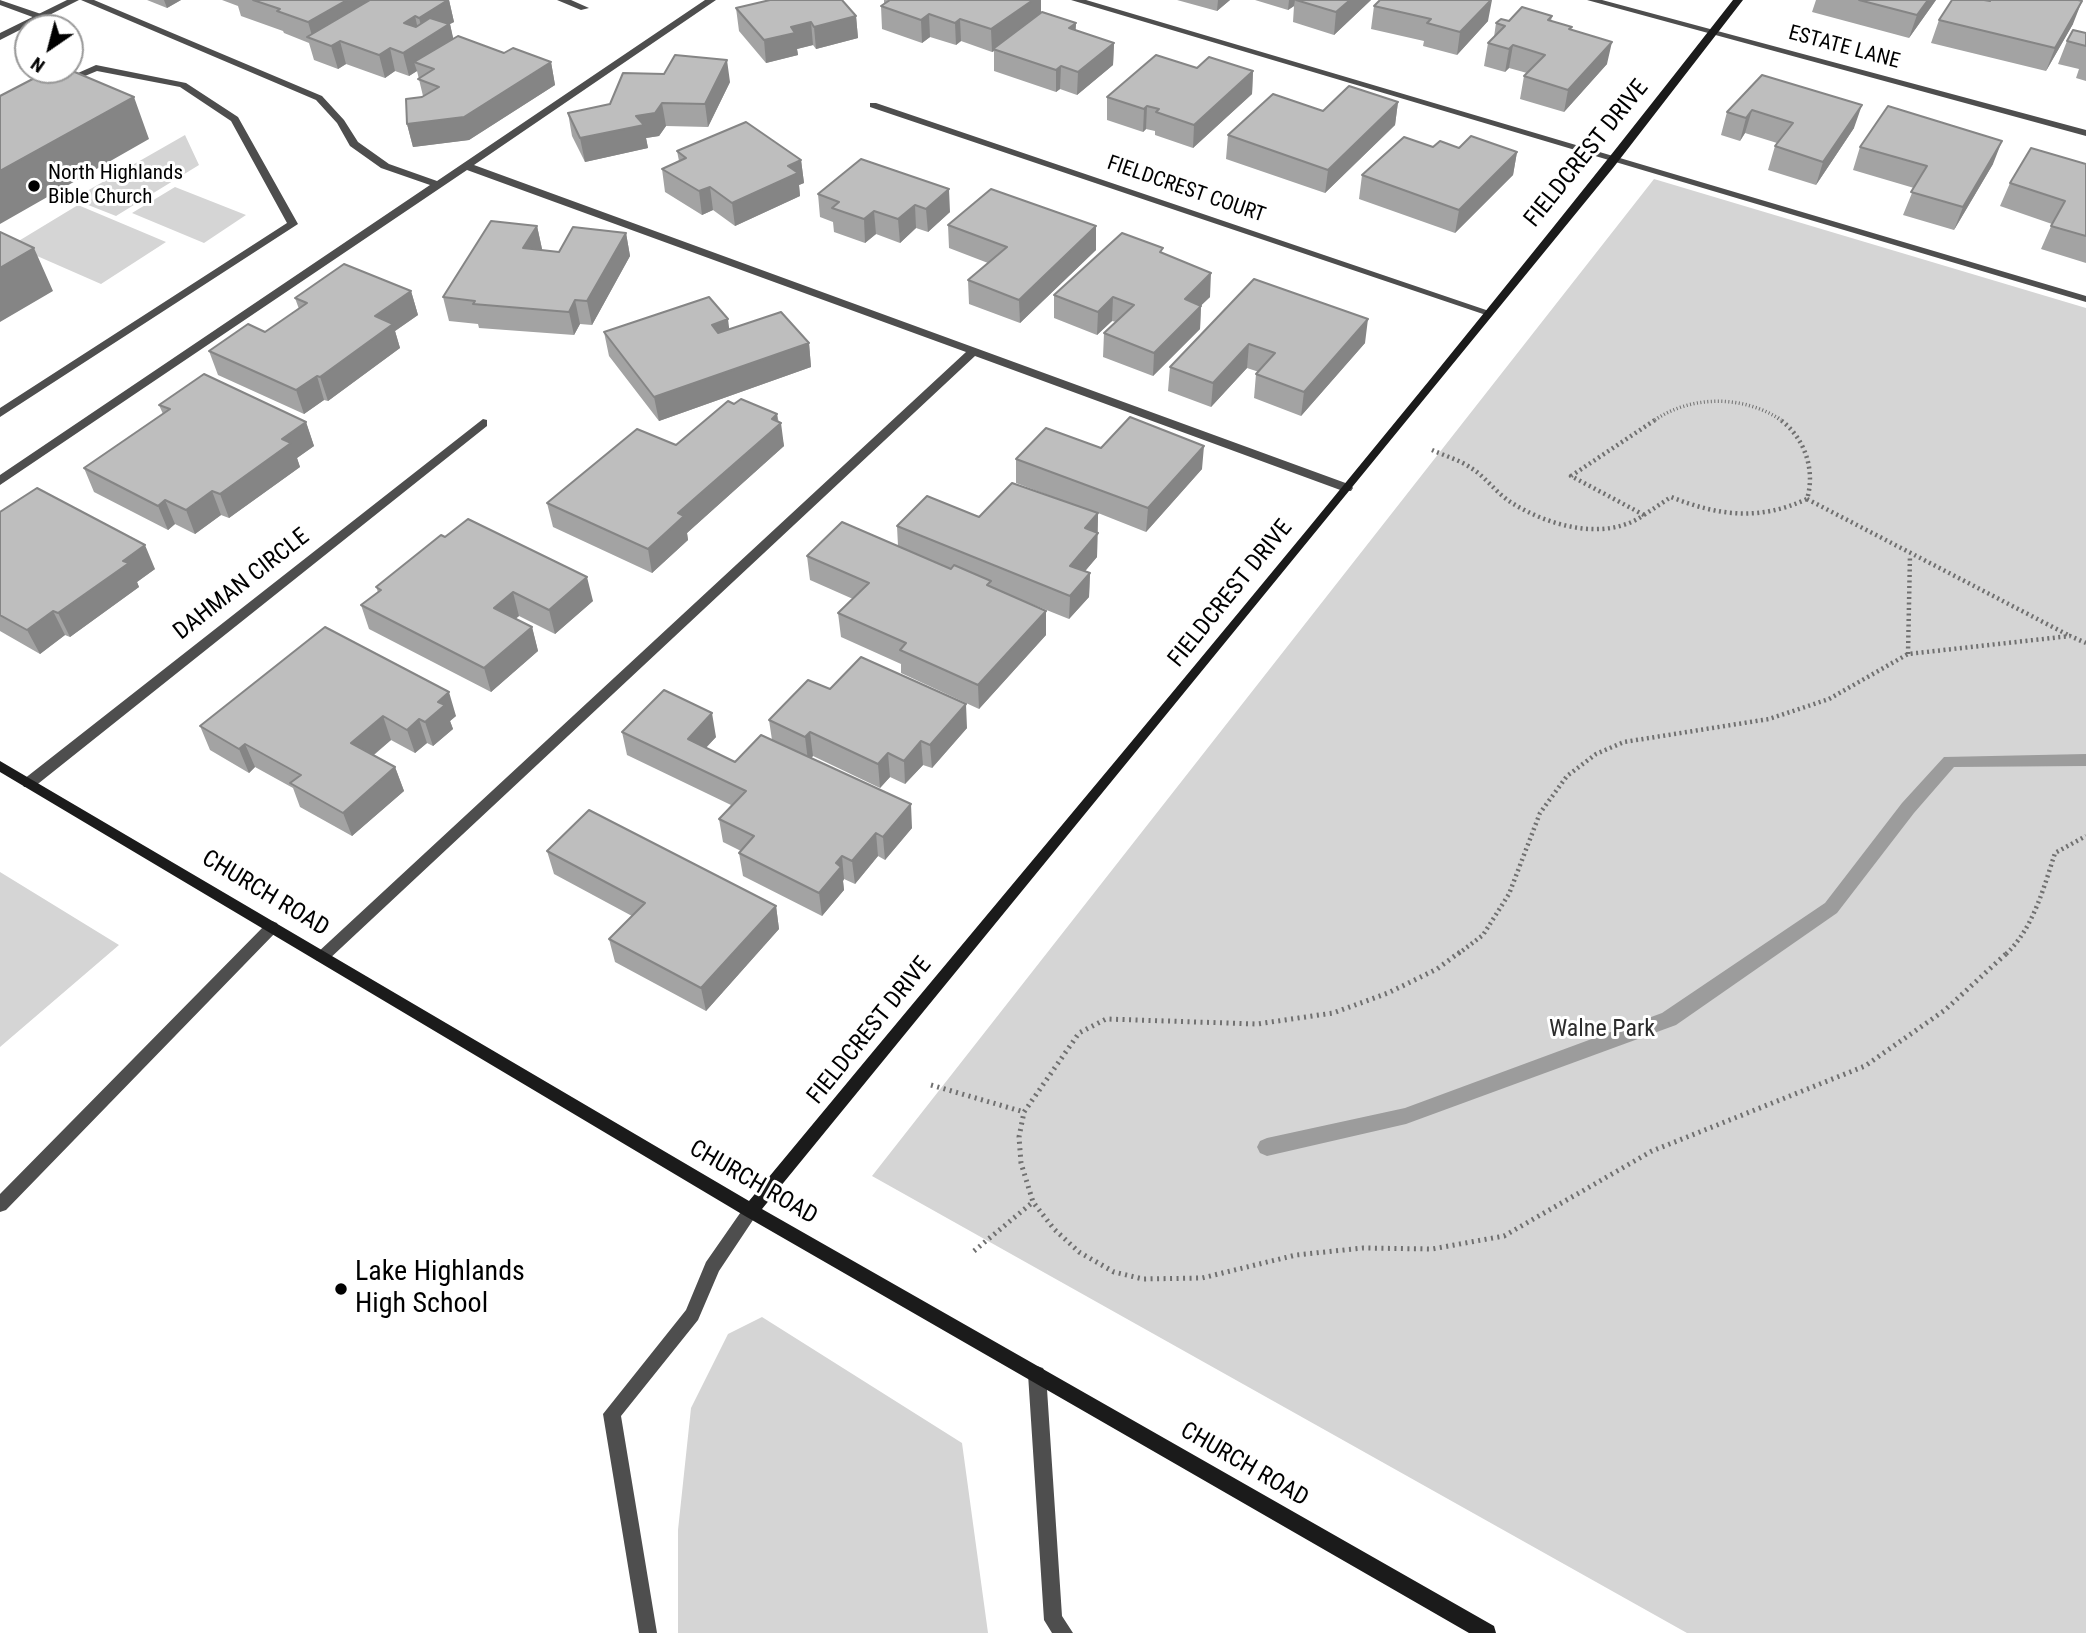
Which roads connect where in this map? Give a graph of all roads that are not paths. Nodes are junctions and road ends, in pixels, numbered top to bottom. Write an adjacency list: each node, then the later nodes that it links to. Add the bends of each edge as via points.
1 (74, 0): 11 (street)
2 (86, 0): 18 (street, via 319,98 354,144 385,166)
3 (562, 0): 9 (street)
4 (711, 0): 17 (street)
5 (1076, 0): 16 (street)
6 (1592, 0): 12 (street, ESTATE LANE)
7 (1738, 0): 12 (street, FIELDCREST DRIVE)
8 (0, 2): 10 (street)
9 (584, 8)
10 (33, 14)
11 (47, 14)
12 (1713, 33): 15 (street, ESTATE LANE); 16 (street, FIELDCREST DRIVE)
13 (48, 88): 22 (street, via 96,68 183,85 235,119 293,224)
14 (873, 105): 20 (street, FIELDCREST COURT)
15 (2086, 133)
16 (1612, 159): 19 (street); 20 (street, FIELDCREST DRIVE)
17 (467, 166): 18 (street); 21 (street)
18 (439, 186): 24 (street)
19 (2086, 299)
20 (1487, 312): 25 (street, FIELDCREST DRIVE)
21 (973, 352): 25 (street); 29 (street)
22 (0, 413)
23 (483, 423): 27 (street, DAHMAN CIRCLE)
24 (0, 481)
25 (1347, 488): 31 (street, FIELDCREST DRIVE)
26 (0, 766): 27 (street, CHURCH ROAD)
27 (29, 783): 28 (street, CHURCH ROAD)
28 (272, 927): 29 (street, CHURCH ROAD); 30 (street)
29 (322, 957): 31 (street, CHURCH ROAD)
30 (0, 1205)
31 (751, 1211): 32 (street, CHURCH ROAD); 33 (street, via 712,1267 692,1315 612,1414)
32 (1037, 1374): 34 (street, via 1053,1620); 35 (street, CHURCH ROAD)
33 (648, 1633)
34 (1064, 1633)
35 (1487, 1633)

